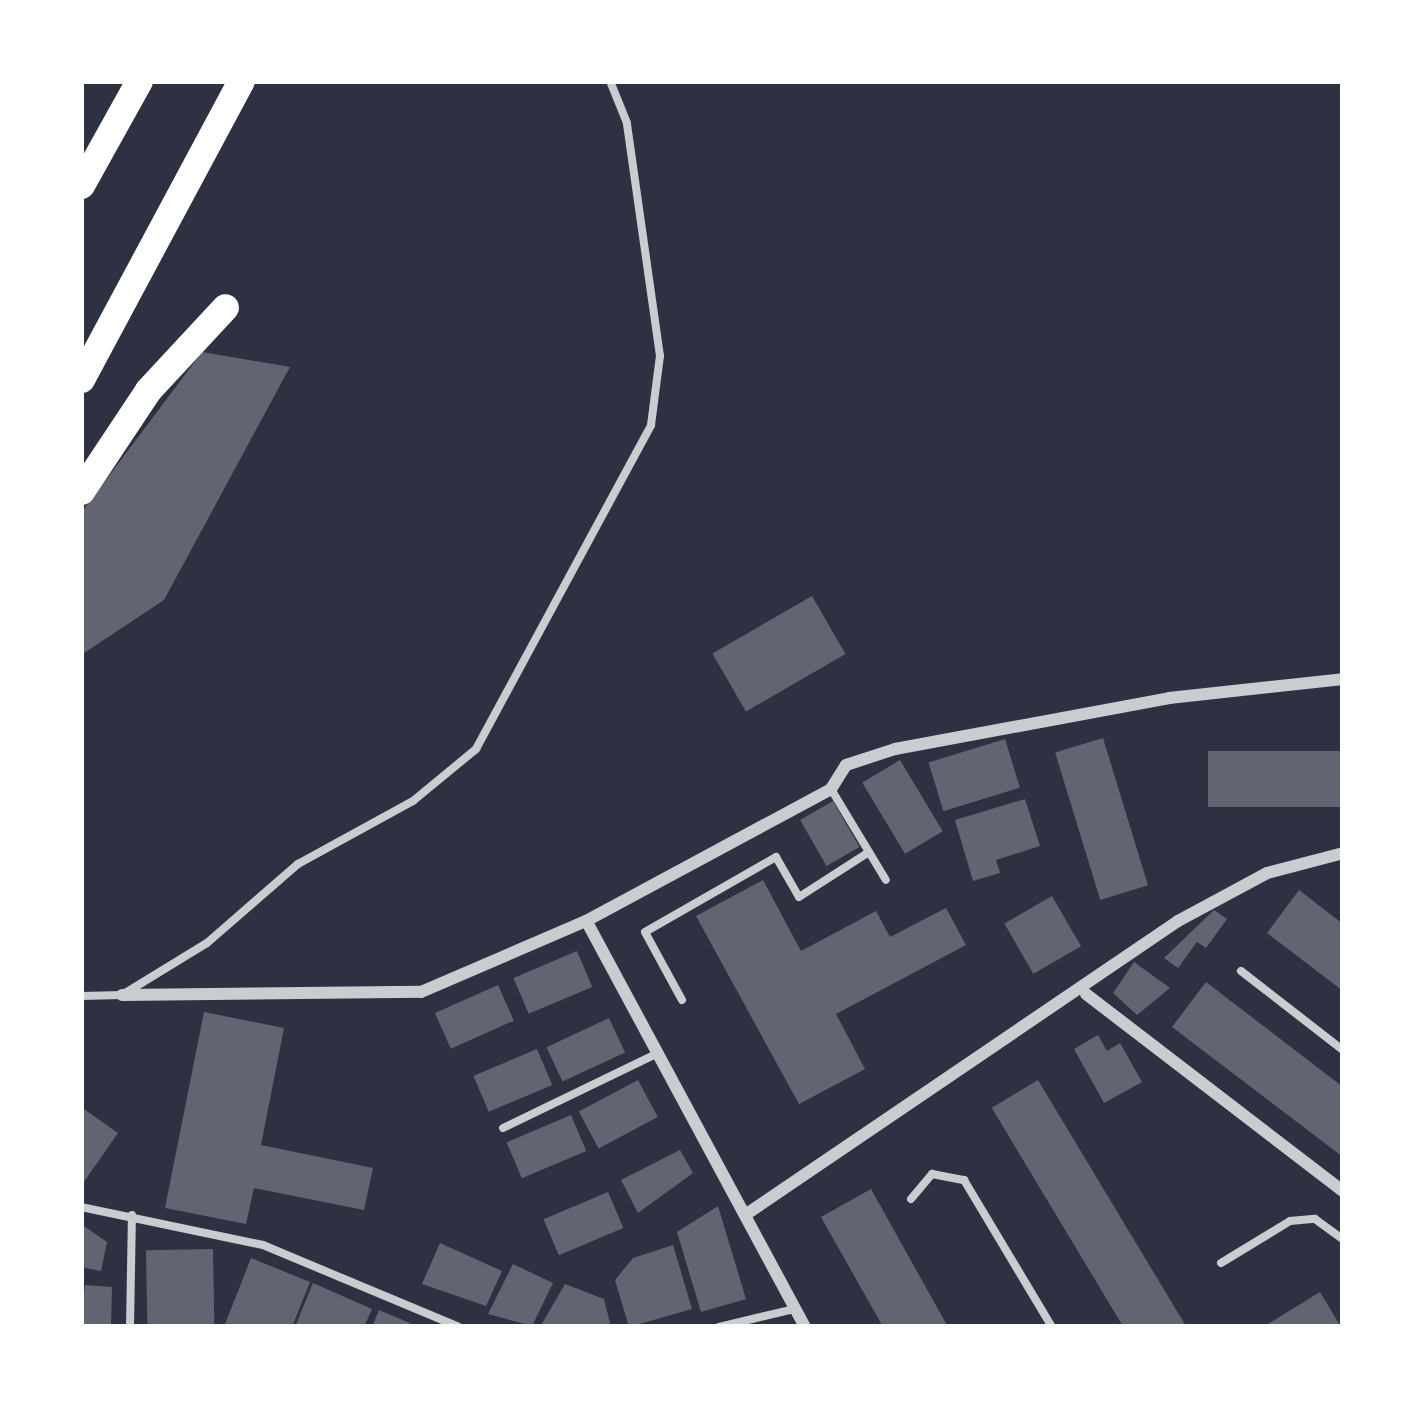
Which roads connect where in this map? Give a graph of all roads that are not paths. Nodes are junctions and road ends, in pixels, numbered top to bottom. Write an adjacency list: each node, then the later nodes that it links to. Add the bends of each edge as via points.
1 (139, 81): 4 (highway)
2 (241, 81): 6 (highway)
3 (610, 81): 16 (lane, via 627,122 660,356 651,425 623,490 451,776 298,864 207,943)
4 (81, 185)
5 (225, 308): 7 (highway, via 148,390)
6 (81, 379)
7 (81, 491)
8 (1343, 679): 9 (street, via 1169,698 895,749 846,765)
9 (831, 789): 10 (lane); 13 (street)
10 (869, 852): 12 (lane); 18 (lane, via 799,897 776,857 645,932)
11 (1343, 853): 15 (street, via 1268,873 1178,921)
12 (886, 880)
13 (586, 921): 16 (street, via 421,992); 20 (street)
14 (1241, 971): 19 (lane)
15 (1086, 994): 22 (street); 25 (street)
16 (122, 995): 17 (lane)
17 (81, 996)
18 (682, 1000)
19 (1343, 1050)
20 (659, 1052): 21 (lane); 25 (street)
21 (503, 1128)
22 (1343, 1191)
23 (910, 1199): 34 (lane, via 932,1174 964,1180)
24 (81, 1207): 26 (lane)
25 (748, 1213): 29 (street)
26 (132, 1215): 30 (lane); 31 (lane, via 263,1245)
27 (1343, 1240): 28 (lane, via 1315,1219 1290,1221)
28 (1221, 1263)
29 (794, 1309): 32 (lane); 33 (street)
30 (130, 1327)
31 (460, 1327)
32 (719, 1327)
33 (805, 1327)
34 (1052, 1327)

